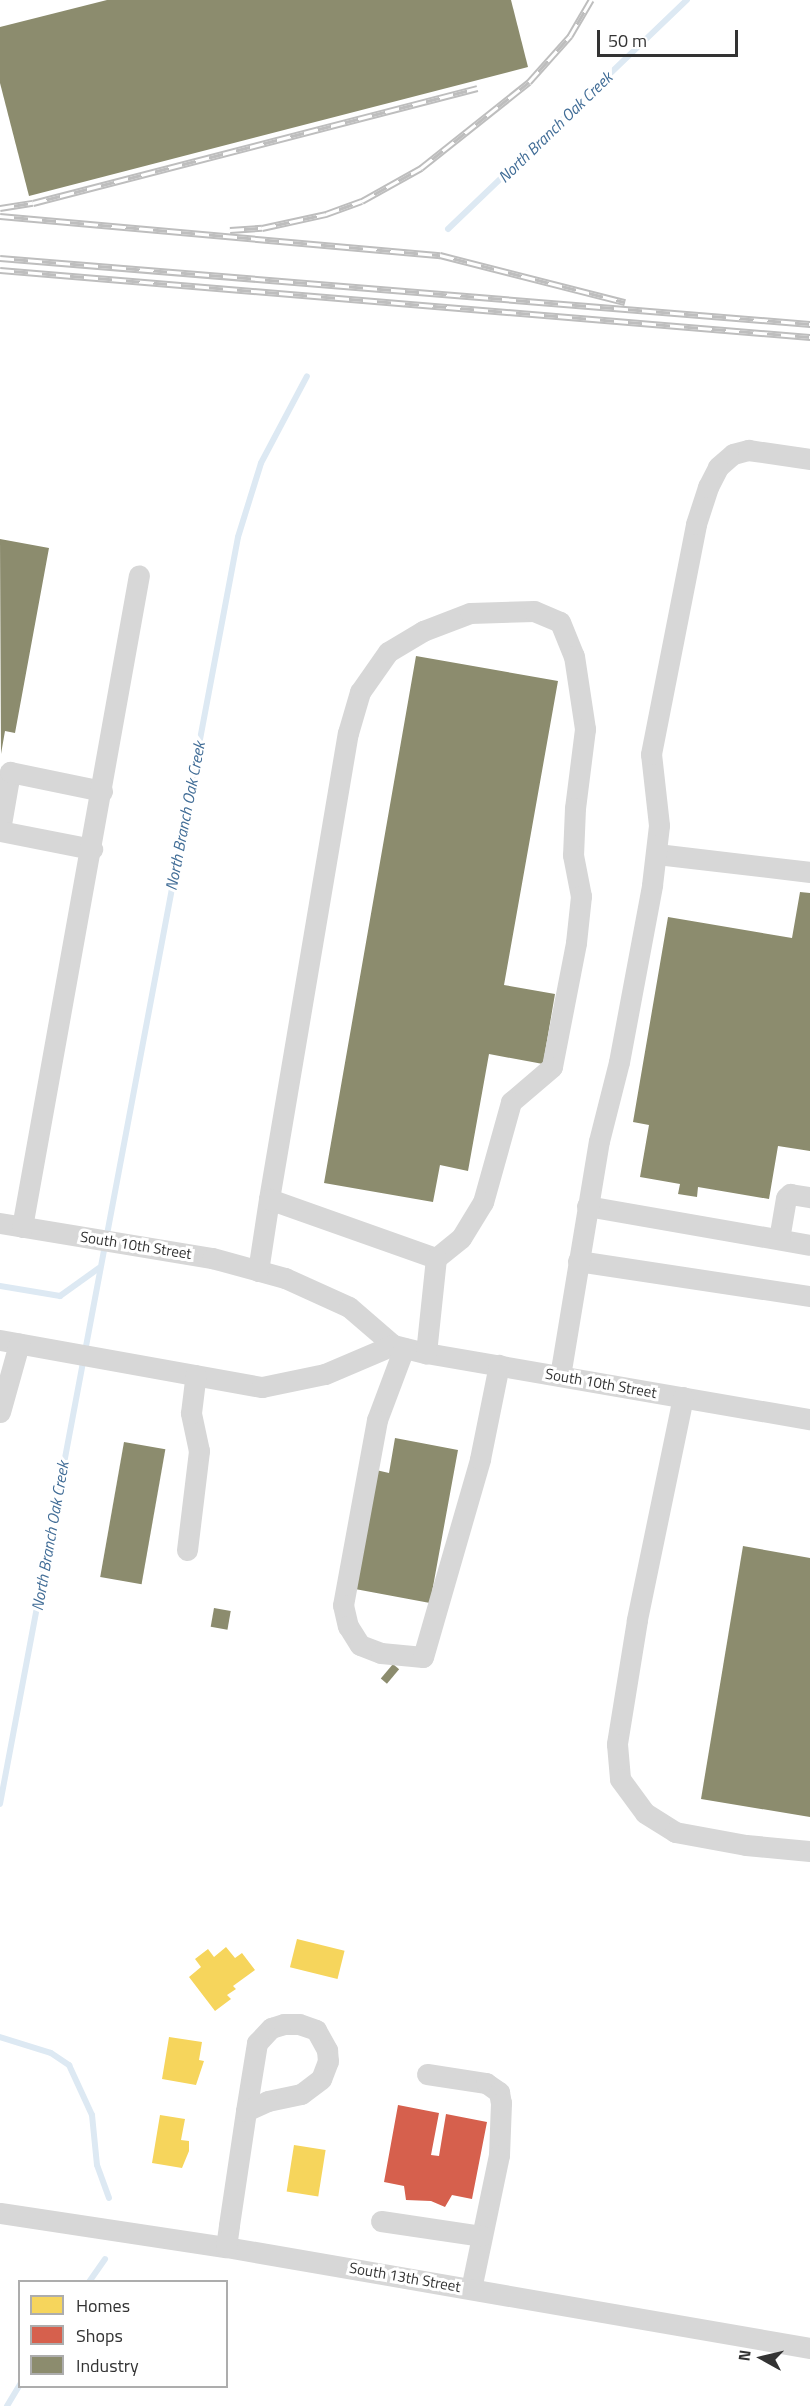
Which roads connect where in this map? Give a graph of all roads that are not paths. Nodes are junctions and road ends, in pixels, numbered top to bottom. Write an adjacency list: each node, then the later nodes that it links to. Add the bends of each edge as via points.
1 (810, 459): 6 (street, via 748,450 733,454 718,467 696,524 651,754 659,825)
2 (139, 575): 3 (street)
3 (102, 791): 4 (street, via 10,772); 5 (street)
4 (0, 830): 5 (street)
5 (92, 849): 12 (street)
6 (657, 854): 7 (street); 10 (street, via 619,1062)
7 (810, 872)
8 (810, 1197): 13 (street, via 790,1194 786,1198)
9 (269, 1199): 15 (street); 15 (street, via 348,733 360,692 388,652 423,631 470,613 534,611 560,622 574,656 585,729 574,831 573,855 581,896 576,943 552,1067 511,1102 483,1202 461,1238); 17 (street)
10 (587, 1206): 13 (street); 16 (street)
11 (0, 1223): 12 (street, South 10th Street)
12 (22, 1227): 17 (street, South 10th Street, via 212,1258)
13 (779, 1239): 14 (street)
14 (810, 1245)
15 (436, 1258): 21 (street)
16 (578, 1261): 18 (street); 24 (street)
17 (258, 1271): 20 (street, South 10th Street, via 285,1278 349,1307)
18 (810, 1296)
19 (9, 1342): 23 (street); 26 (street)
20 (399, 1346): 21 (street, South 10th Street); 22 (street, via 376,1420 343,1605 348,1626 360,1646 381,1653 423,1657 480,1459); 23 (street, via 326,1374 262,1387)
21 (426, 1353): 22 (street, South 10th Street)
22 (499, 1365): 24 (street, South 10th Street)
23 (196, 1375): 28 (street, via 191,1413 199,1451)
24 (560, 1376): 25 (street, South 10th Street)
25 (683, 1397): 27 (street, South 10th Street); 29 (street, via 637,1620 617,1744 620,1779 645,1813 675,1832)
26 (0, 1412)
27 (810, 1419)
28 (187, 1550)
29 (810, 1851)
30 (427, 2074): 34 (street, via 486,2084 499,2092 504,2119)
31 (246, 2111): 31 (street, via 267,2101 301,2094 321,2079 328,2061 327,2050 316,2031 299,2024 284,2024 261,2036); 35 (street)
32 (0, 2213): 35 (street, South 13th Street)
33 (381, 2222): 34 (street)
34 (481, 2236): 36 (street)
35 (226, 2247): 36 (street, South 13th Street)
36 (471, 2289): 37 (street, South 13th Street)
37 (810, 2348)

